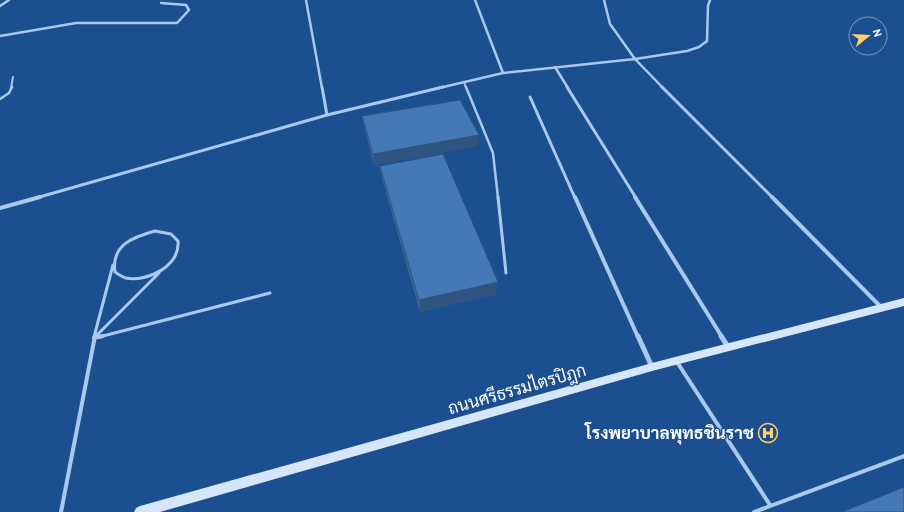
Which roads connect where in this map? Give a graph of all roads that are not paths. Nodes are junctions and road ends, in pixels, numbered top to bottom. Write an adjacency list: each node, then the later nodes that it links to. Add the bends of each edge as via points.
1 (9, 0): 7 (street)
2 (306, 0): 16 (street)
3 (475, 0): 11 (street)
4 (604, 0): 9 (street, via 610,24)
5 (710, 0): 9 (street, via 707,41 700,47)
6 (161, 3): 8 (street, via 186,5 189,10 177,23 76,23)
7 (1, 5)
8 (0, 36)
9 (635, 58): 10 (street); 23 (street)
10 (555, 66): 11 (street); 25 (street)
11 (503, 73): 13 (street)
12 (13, 77): 15 (lane, via 12,89 8,95)
13 (464, 82): 16 (street); 20 (lane, via 493,153)
14 (530, 97): 27 (street)
15 (0, 99)
16 (327, 116): 17 (street)
17 (0, 208)
18 (113, 265): 19 (lane, via 115,272 124,278 148,277); 19 (lane, via 114,256 120,247 132,238 143,233 165,232 178,239 179,250 175,258); 24 (lane)
19 (160, 272): 24 (lane)
20 (506, 273)
21 (270, 293): 24 (lane)
22 (904, 302): 23 (main road, ถนนศรีธรรมไตรปิฎก)
23 (881, 307): 25 (main road, ถนนศรีธรรมไตรปิฎก)
24 (94, 338): 30 (lane)
25 (729, 348): 26 (main road, ถนนศรีธรรมไตรปิฎก)
26 (676, 361): 27 (main road, ถนนศรีธรรมไตรปิฎก); 29 (lane)
27 (652, 367): 31 (main road, ถนนศรีธรรมไตรปิฎก)
28 (904, 456): 29 (lane)
29 (770, 505): 32 (lane)
30 (61, 512)
31 (140, 512)
32 (754, 512)

